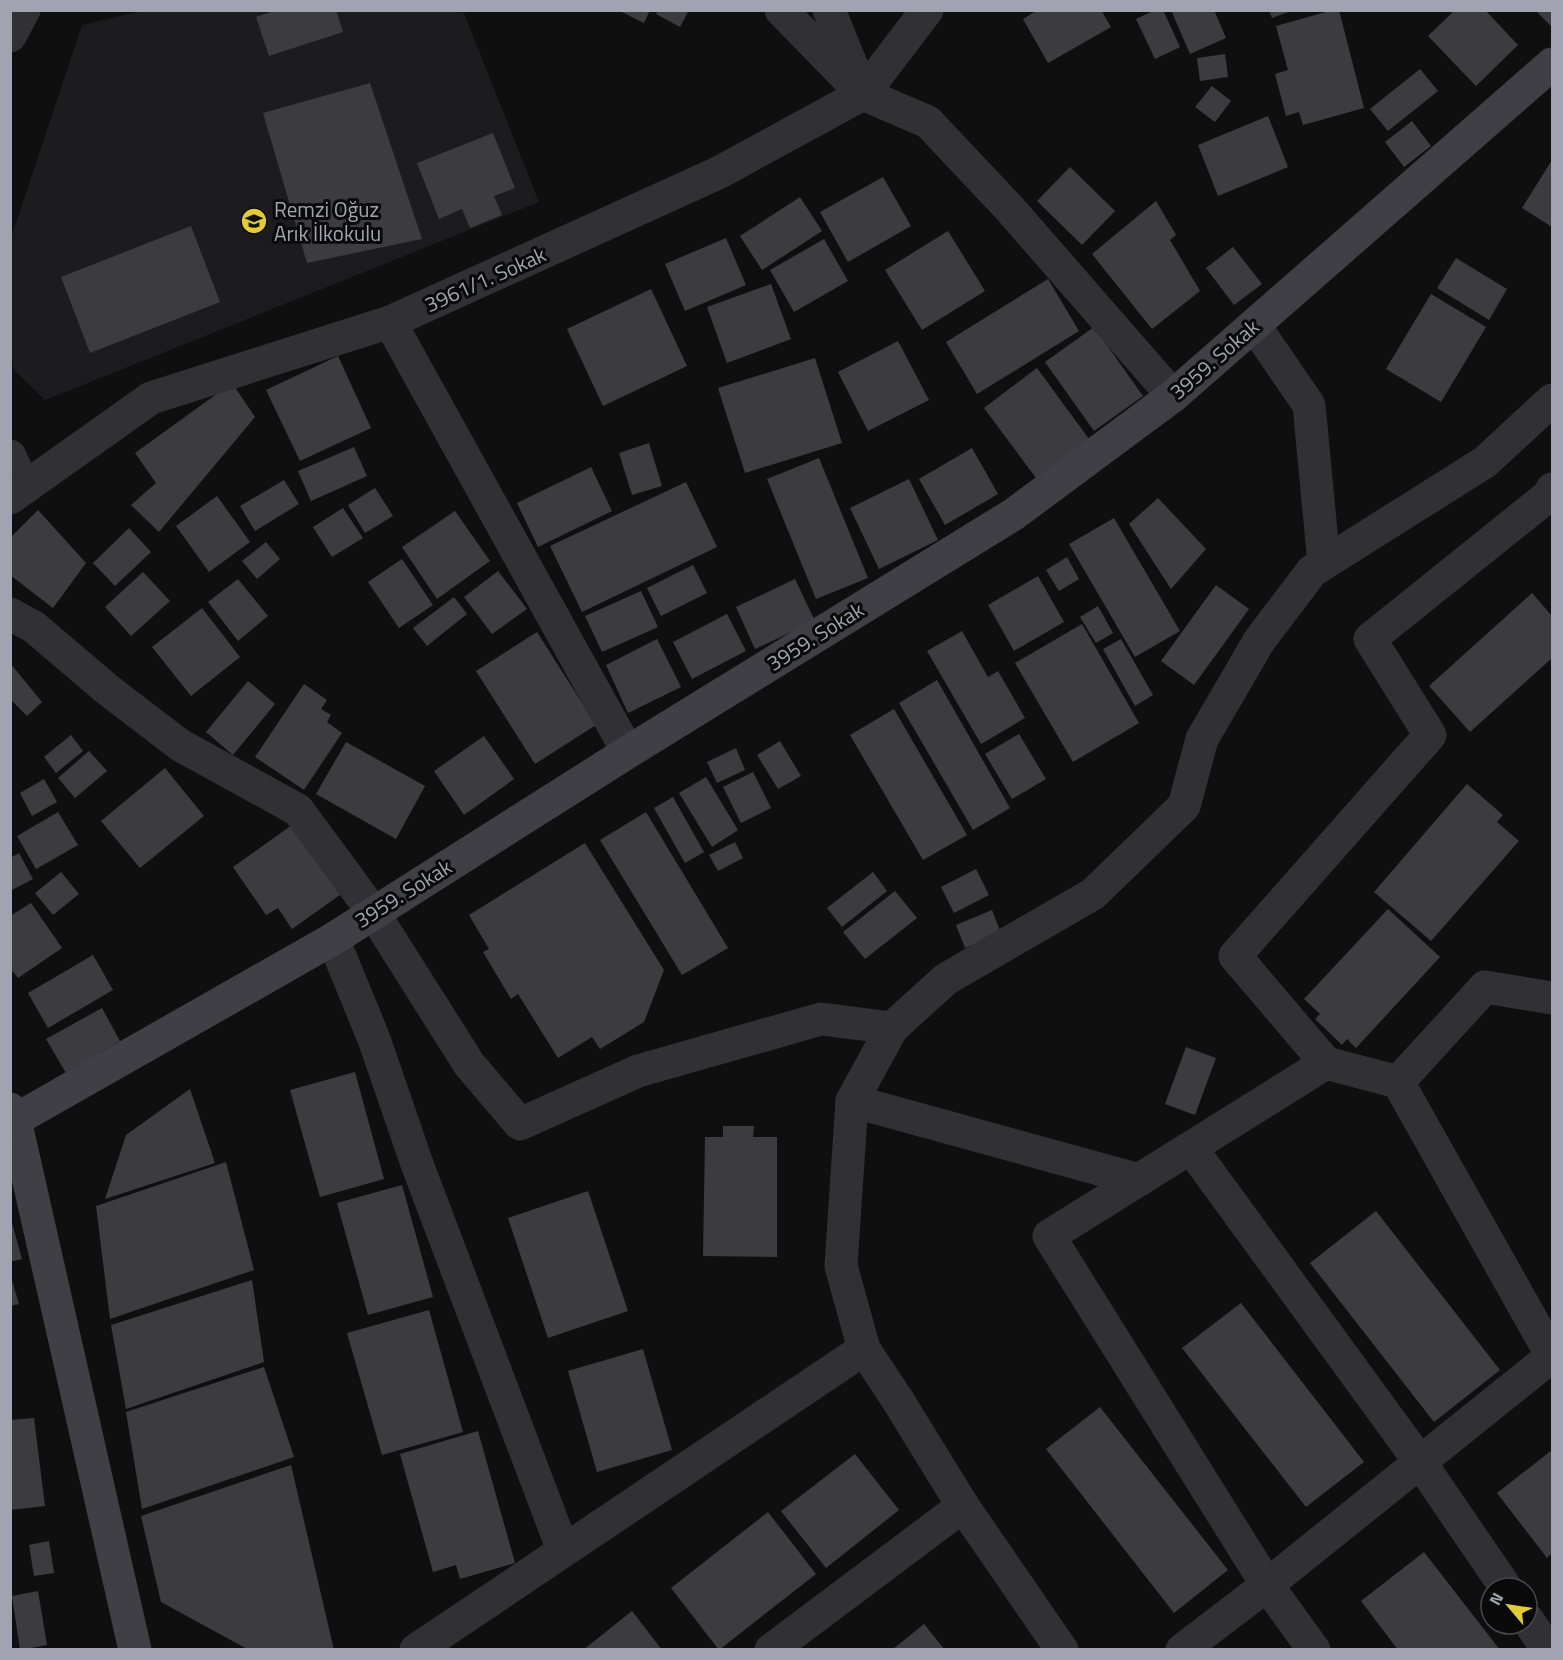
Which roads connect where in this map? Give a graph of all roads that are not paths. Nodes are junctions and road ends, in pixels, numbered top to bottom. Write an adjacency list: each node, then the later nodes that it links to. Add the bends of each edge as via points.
1 (24, 10): 5 (street)
2 (781, 10): 7 (street)
3 (829, 10): 7 (street)
4 (927, 10): 7 (street, 3961/1. Sokak)
5 (10, 36)
6 (1552, 64): 9 (street, 3959. Sokak)
7 (863, 94): 8 (street, 3961/1. Sokak, via 718,173); 10 (street, via 928,122 1010,209)
8 (390, 322): 14 (street, 3961/1. Sokak, via 151,398); 17 (street)
9 (1254, 325): 10 (street, 3959. Sokak); 15 (street, via 1309,405)
10 (1173, 396): 17 (street, 3959. Sokak, via 1014,514)
11 (1552, 400): 15 (street, via 1485,462)
12 (10, 456): 14 (street)
13 (1552, 489): 22 (street, via 1370,639 1430,735 1235,956)
14 (17, 493)
15 (1324, 563): 21 (street, via 1312,571 1259,641 1202,739 1184,806 1093,894 946,979)
16 (10, 614): 18 (street, via 34,627 180,745 298,810)
17 (628, 752): 18 (street, 3959. Sokak)
18 (373, 912): 19 (street, 3959. Sokak); 21 (street, via 469,1064 520,1124 638,1071 821,1018)
19 (333, 939): 25 (street, 3959. Sokak); 32 (street)
20 (1552, 998): 23 (street, via 1485,987)
21 (892, 1028): 24 (street)
22 (1326, 1063): 23 (street); 26 (street)
23 (1398, 1082): 29 (street)
24 (852, 1101): 27 (street); 28 (street, via 841,1266)
25 (12, 1117): 36 (street)
26 (1191, 1148): 27 (street); 30 (street)
27 (1139, 1180): 34 (street, via 1049,1236)
28 (864, 1348): 31 (street); 32 (street)
29 (1552, 1356): 30 (street)
30 (1420, 1462): 33 (street); 34 (street)
31 (963, 1506): 38 (street); 39 (street)
32 (563, 1550): 37 (street)
33 (1498, 1576)
34 (1267, 1585): 40 (street); 41 (street)
35 (1539, 1636): 42 (street)
36 (135, 1650)
37 (416, 1650)
38 (771, 1650)
39 (1062, 1650)
40 (1182, 1650)
41 (1314, 1650)
42 (1548, 1650)

